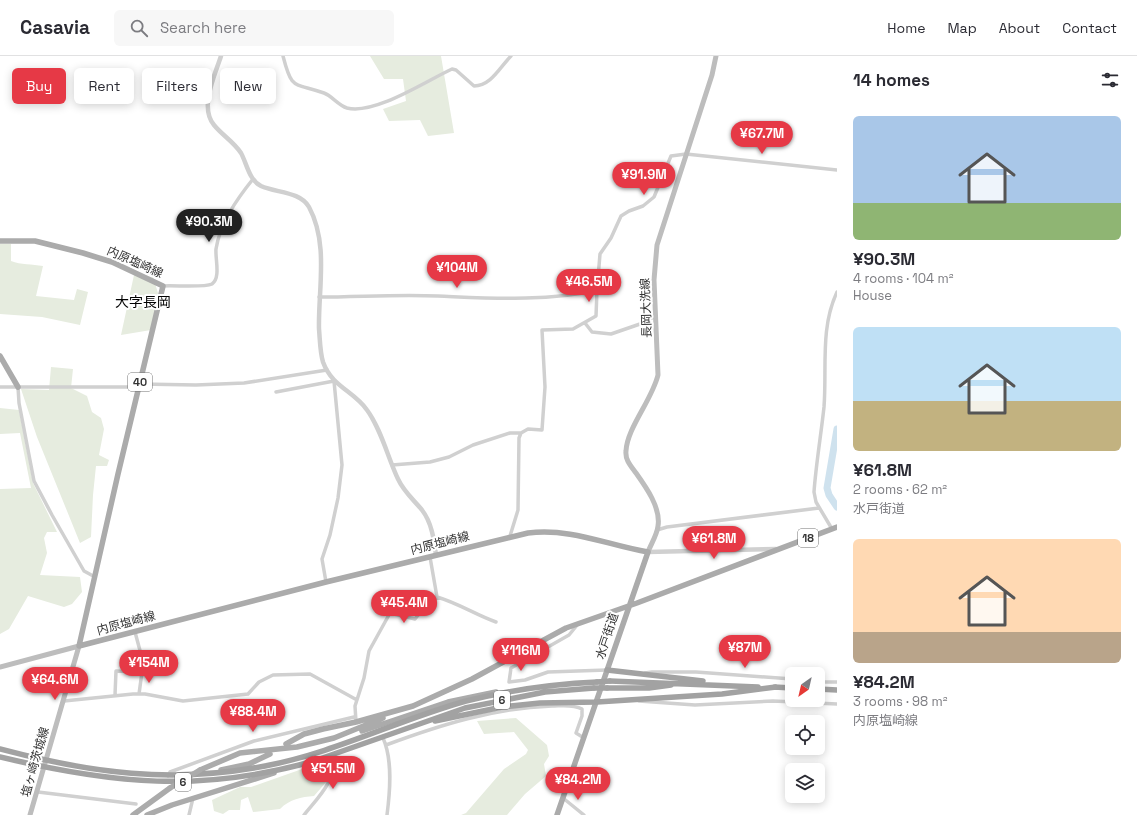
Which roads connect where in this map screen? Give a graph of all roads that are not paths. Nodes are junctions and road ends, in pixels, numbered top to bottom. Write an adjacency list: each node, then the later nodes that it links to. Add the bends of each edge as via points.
1 (221, 56): 7 (street, via 208,100 209,116 213,124 239,150)
2 (283, 56): 3 (street, via 288,76 293,83 324,93 348,108 364,109 389,101 452,69 474,86 483,85)
3 (510, 56)
4 (716, 56): 5 (main road, 長岡大洗線)
5 (686, 154): 6 (street); 10 (street, via 671,156 668,159 657,193 652,200 624,214 618,220 611,238 600,254); 13 (main road, 長岡大洗線, via 656,245)
6 (837, 170)
7 (253, 179): 9 (street, via 221,229 216,250 215,280 208,285); 12 (street, via 260,186 297,196 308,206 320,247)
8 (0, 241): 9 (main road, 内原塩崎線, via 35,241 83,253 112,262)
9 (163, 286): 18 (main road, 内原塩崎線 / 40)
10 (596, 290): 12 (street, via 509,298); 14 (street, via 596,316)
11 (837, 292): 24 (street, via 828,319 826,336 824,405 814,492)
12 (319, 297): 16 (street, via 320,345)
13 (656, 316): 14 (street, via 611,334 592,332); 26 (main road, 長岡大洗線, via 658,375 654,389 628,441 626,453 629,464 655,506)
14 (585, 323): 22 (street, via 573,328 542,330 545,387 543,427 542,430 528,429)
15 (0, 356): 20 (main road)
16 (327, 370): 17 (street); 18 (street, via 244,383)
17 (334, 381): 21 (street); 23 (street, via 366,409); 34 (street, via 342,465 338,498 322,559)
18 (139, 385): 20 (street); 33 (main road, 内原塩崎線 / 40)
19 (0, 387): 20 (street)
20 (18, 387): 33 (street, via 34,480 84,571)
21 (276, 392)
22 (521, 433): 23 (street, via 510,433 485,440 449,457 430,462); 27 (street, via 518,510)
23 (392, 465): 31 (street, via 403,489 422,510 430,525)
24 (819, 508): 25 (street); 26 (street)
25 (835, 528): 29 (main road, 水戸街道 / 18)
26 (657, 530): 30 (main road, 長岡大洗線)
27 (510, 536): 30 (main road, 内原塩崎線, via 538,532 570,534); 31 (main road, 内原塩崎線)
28 (756, 549): 29 (street); 30 (street); 32 (street)
29 (779, 549): 32 (main road, 水戸街道 / 18)
30 (648, 552): 36 (main road)
31 (433, 556): 34 (main road, 内原塩崎線); 35 (street)
32 (758, 558): 36 (main road, 水戸街道 / 18)
33 (95, 577): 40 (main road, 内原塩崎線 / 40)
34 (326, 582): 39 (main road, 内原塩崎線)
35 (437, 597): 37 (street, via 452,601); 57 (street, via 427,604 415,619 390,613 369,651)
36 (629, 606): 38 (main road); 42 (main road, 水戸街道)
37 (496, 622)
38 (580, 622): 42 (street, via 569,635 511,668 509,682 525,680 548,672); 61 (main road, via 539,641 450,690)
39 (135, 632): 40 (main road, 内原塩崎線); 43 (street, via 142,658)
40 (80, 646): 41 (main road); 58 (main road, 塩ヶ崎茨城線)
41 (0, 667)
42 (608, 670): 44 (highway); 59 (main road, 水戸街道)
43 (142, 672): 54 (street); 55 (street, via 116,671)
44 (643, 674): 45 (street, via 696,672); 50 (highway)
45 (785, 678)
46 (825, 682): 47 (street)
47 (837, 682)
48 (682, 684): 49 (highway, 6, bridge, via 610,681); 50 (highway, 6); 63 (highway, 6, bridge, via 649,688 594,688 519,696 465,708)
49 (522, 688): 64 (main road, via 448,702); 76 (highway, 6, via 442,709 344,744 289,760 246,770)
50 (776, 688): 51 (highway, 6); 56 (highway)
51 (785, 688)
52 (825, 689): 53 (highway)
53 (837, 690)
54 (139, 694): 55 (street); 57 (street, via 178,700 198,700 248,694 259,682 272,675 310,674)
55 (115, 695): 58 (street)
56 (628, 699): 59 (highway); 60 (street, via 695,705 773,701)
57 (357, 700): 62 (street)
58 (64, 701): 73 (main road, 塩ヶ崎茨城線)
59 (597, 702): 63 (highway, via 502,707); 66 (main road)
60 (837, 704)
61 (401, 710): 62 (main road); 64 (main road)
62 (355, 720): 67 (main road, via 304,734); 77 (street, via 254,741 170,772)
63 (413, 726): 65 (highway, 6)
64 (343, 735): 83 (main road, bridge, via 297,747 244,752 217,761 170,788)
65 (383, 738): 68 (street); 71 (highway, 6)
66 (584, 738): 68 (street, via 576,733 582,709 575,706 544,706 468,718); 80 (main road)
67 (286, 744)
68 (386, 745): 87 (street, via 389,779)
69 (0, 749): 73 (highway, 6)
70 (270, 754): 76 (main road, via 249,764)
71 (334, 754): 74 (highway, 6); 86 (street, via 329,782)
72 (0, 757): 75 (highway, 6)
73 (47, 761): 75 (main road, 塩ヶ崎茨城線); 77 (highway, 6, via 105,772)
74 (292, 767): 75 (highway, 6, via 231,778 163,782 115,780); 79 (main road)
75 (45, 768): 78 (main road, 塩ヶ崎茨城線)
76 (210, 773): 77 (highway, 6)
77 (168, 776)
78 (38, 792): 81 (street); 82 (main road, 塩ヶ崎茨城線)
79 (193, 798): 84 (main road); 85 (street)
80 (563, 798): 88 (main road); 89 (street)
81 (136, 804)
82 (30, 815)
83 (133, 815)
84 (147, 815)
85 (189, 815)
86 (304, 815)
87 (387, 815)
88 (557, 815)
89 (584, 815)

